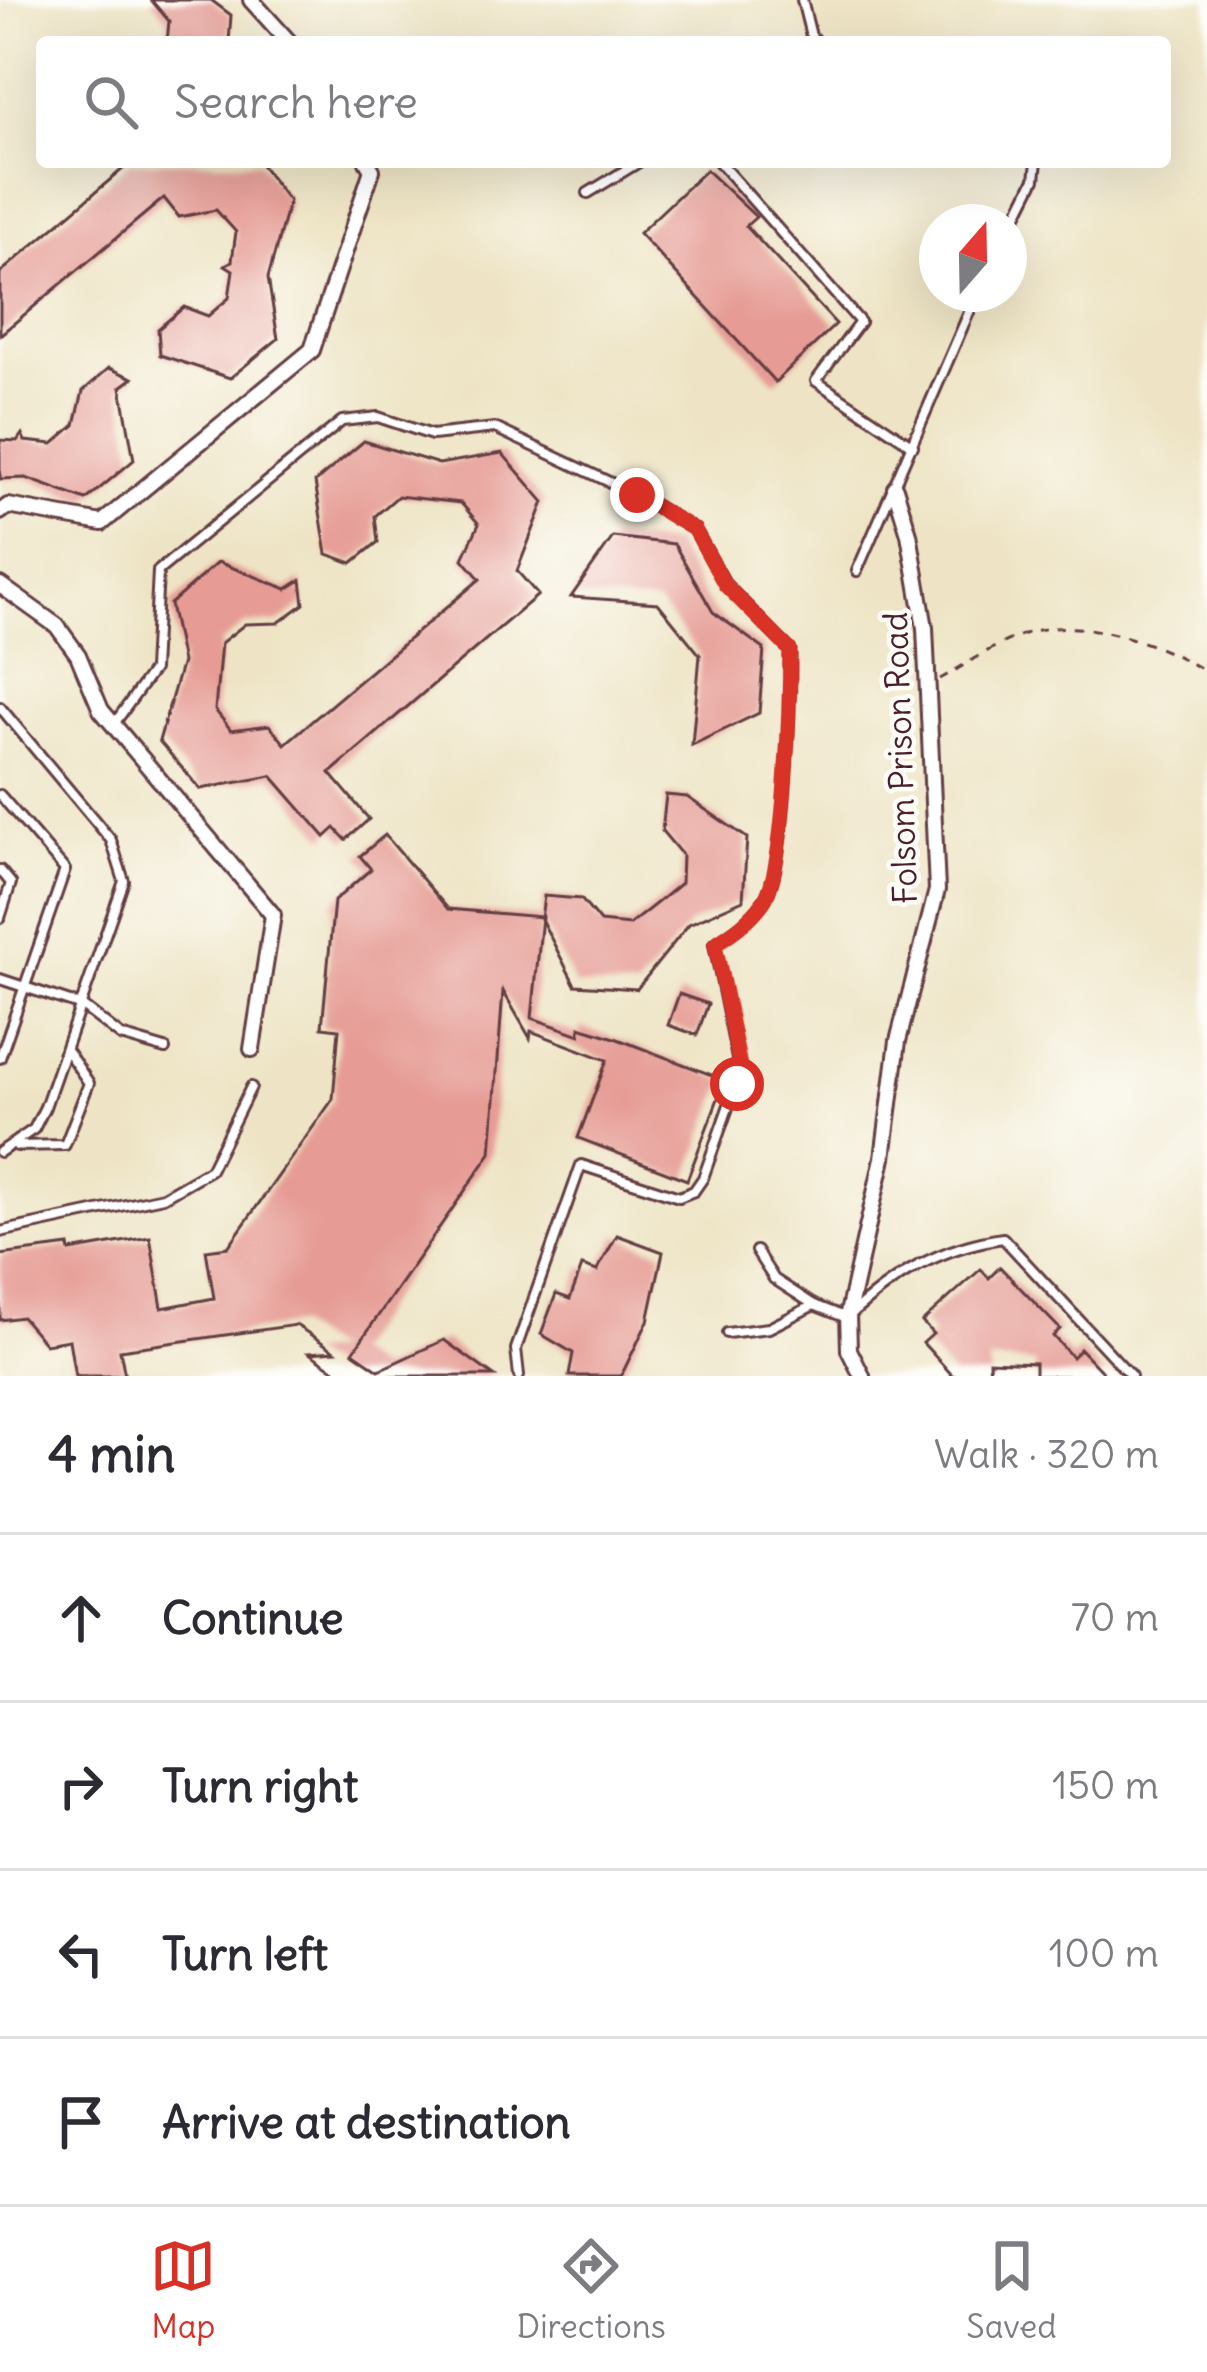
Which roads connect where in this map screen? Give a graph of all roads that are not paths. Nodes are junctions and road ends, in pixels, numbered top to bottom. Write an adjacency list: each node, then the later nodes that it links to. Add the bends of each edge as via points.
1 (250, 0): 3 (street)
2 (802, 0): 4 (lane)
3 (283, 36)
4 (811, 36)
5 (371, 168): 14 (street, via 312,350 102,523 8,506)
6 (629, 168): 9 (lane)
7 (723, 168): 12 (lane, via 860,322 816,381)
8 (1036, 168): 10 (lane)
9 (588, 194)
10 (1022, 204)
11 (969, 312): 12 (lane)
12 (913, 446): 13 (lane)
13 (895, 488): 15 (lane); 35 (street, Folsom Prison Road, via 919,580 937,890 891,1072 883,1159)
14 (0, 512)
15 (856, 571)
16 (0, 586): 18 (street, via 57,626)
17 (1, 711): 24 (lane, via 122,860 121,901)
18 (113, 725): 26 (street, via 273,915); 37 (lane, via 153,670 158,571 342,422 378,417 432,435 495,428 637,495 695,530 725,585 790,650 789,741 767,897 715,944 740,1074 704,1178 679,1197 580,1165 516,1349)
19 (0, 796): 23 (lane, via 65,870)
20 (0, 870): 21 (lane, via 11,883)
21 (0, 918)
22 (0, 979): 23 (lane)
23 (26, 989): 24 (lane); 28 (lane)
24 (82, 1006): 25 (lane, via 121,1036); 27 (lane)
25 (165, 1048)
26 (252, 1049)
27 (66, 1050): 30 (lane, via 34,1129); 30 (lane, via 89,1083 65,1145)
28 (0, 1058)
29 (251, 1088): 32 (lane, via 210,1170 195,1179 163,1197)
30 (15, 1147): 31 (lane)
31 (0, 1152)
32 (0, 1232)
33 (756, 1251): 34 (lane, via 774,1279)
34 (814, 1305): 35 (lane); 36 (lane, via 769,1328)
35 (848, 1318): 38 (street, Folsom Prison Road, via 849,1350); 39 (lane, via 893,1276 966,1243 1004,1238)
36 (727, 1333)
37 (519, 1376)
38 (862, 1376)
39 (1131, 1376)

